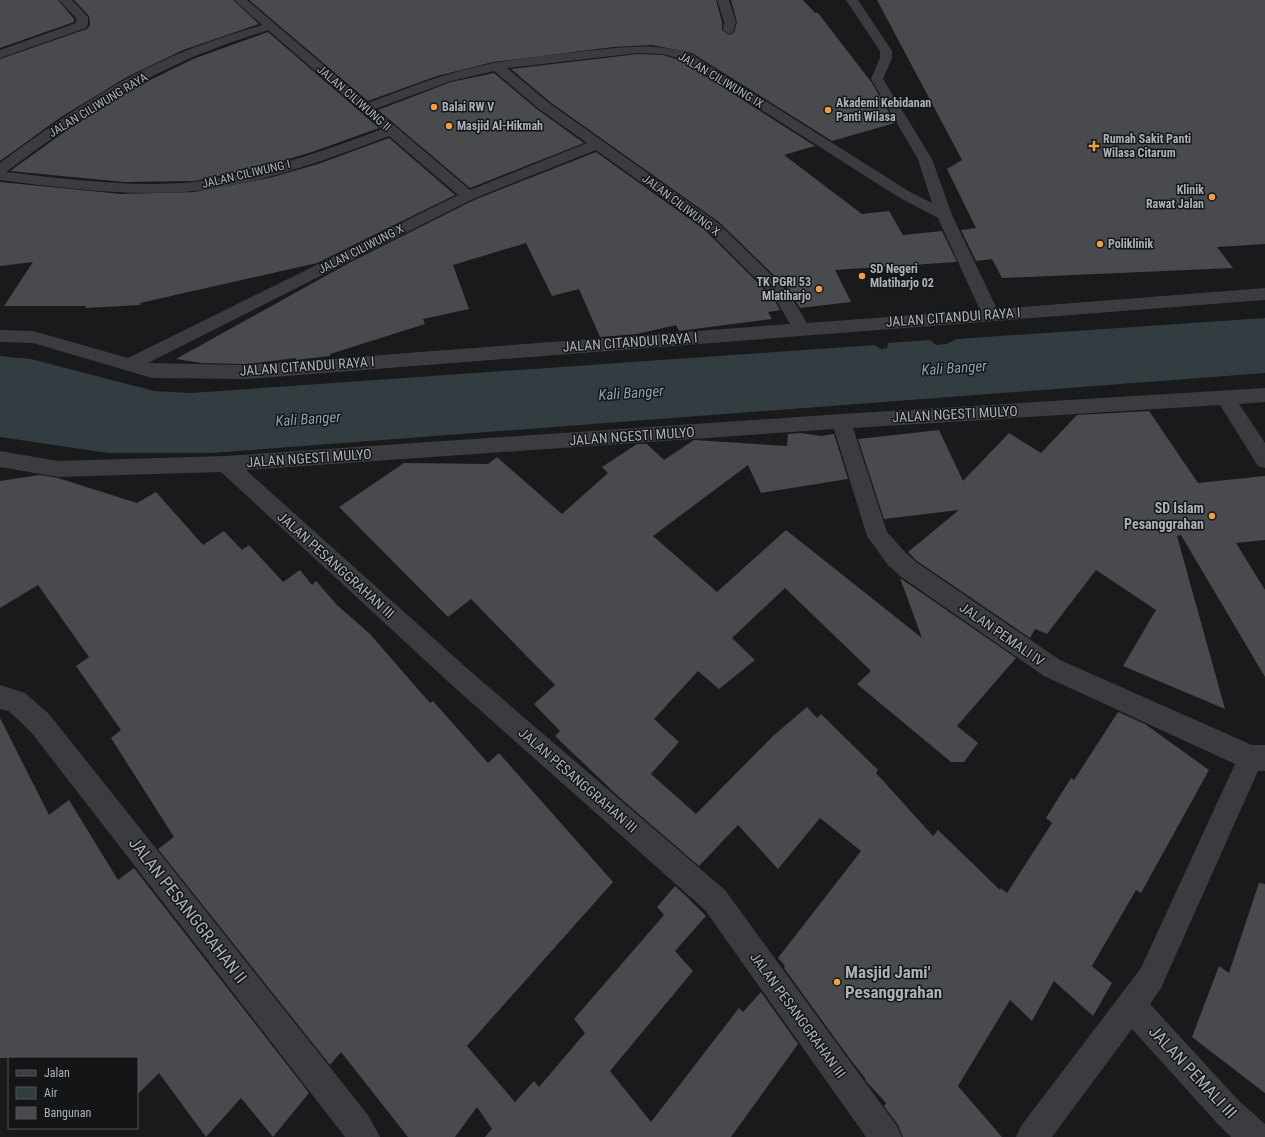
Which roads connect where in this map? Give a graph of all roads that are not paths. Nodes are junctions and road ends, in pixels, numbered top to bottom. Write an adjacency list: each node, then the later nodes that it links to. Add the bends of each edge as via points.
1 (65, 0): 7 (street, via 82,17 82,25)
2 (240, 0): 5 (street, JALAN CILIWUNG II)
3 (723, 0): 6 (street, via 730,22)
4 (852, 0): 15 (street, via 883,44 886,58 877,79 925,159)
5 (270, 26): 9 (street, JALAN CILIWUNG II); 12 (street, JALAN CILIWUNG RAYA, via 203,48 136,80 39,141)
6 (729, 30)
7 (0, 54)
8 (496, 66): 9 (street, JALAN CILIWUNG IX, via 448,78); 11 (street, JALAN CILIWUNG X, via 544,106); 15 (street, JALAN CILIWUNG IX, via 631,50 676,52 905,195)
9 (366, 108): 10 (street, JALAN CILIWUNG II)
10 (391, 130): 13 (street, JALAN CILIWUNG I, via 333,153 213,184 166,188 117,187); 14 (street, JALAN CILIWUNG II)
11 (597, 144): 14 (street, JALAN CILIWUNG X); 18 (street, JALAN CILIWUNG X, via 712,226 781,294)
12 (0, 170)
13 (0, 176)
14 (468, 196): 20 (street, JALAN CILIWUNG X)
15 (944, 215): 17 (street)
16 (1265, 294): 17 (street, JALAN CITANDUI RAYA I)
17 (991, 314): 18 (street, JALAN CITANDUI RAYA I)
18 (802, 329): 20 (street, JALAN CITANDUI RAYA I, via 247,372 152,371)
19 (0, 336): 20 (street, JALAN CITANDUI RAYA I, via 33,337)
20 (129, 365)
21 (1265, 395): 22 (street, JALAN NGESTI MULYO)
22 (1226, 398): 23 (street, JALAN NGESTI MULYO); 25 (street)
23 (841, 421): 26 (street, JALAN NGESTI MULYO); 28 (street, JALAN PEMALI IV, via 878,536 908,568 1052,668)
24 (0, 458): 26 (street, JALAN NGESTI MULYO, via 58,469)
25 (1265, 460)
26 (226, 464): 31 (street, JALAN PESANGGRAHAN III, via 462,679 715,900)
27 (0, 697): 30 (street, JALAN PESANGGRAHAN II, via 16,701 40,723)
28 (1258, 758): 29 (street, via 1151,978)
29 (1131, 1005): 32 (street); 33 (street, JALAN PEMALI III, via 1228,1112)
30 (364, 1137)
31 (886, 1137)
32 (1032, 1137)
33 (1255, 1137)

